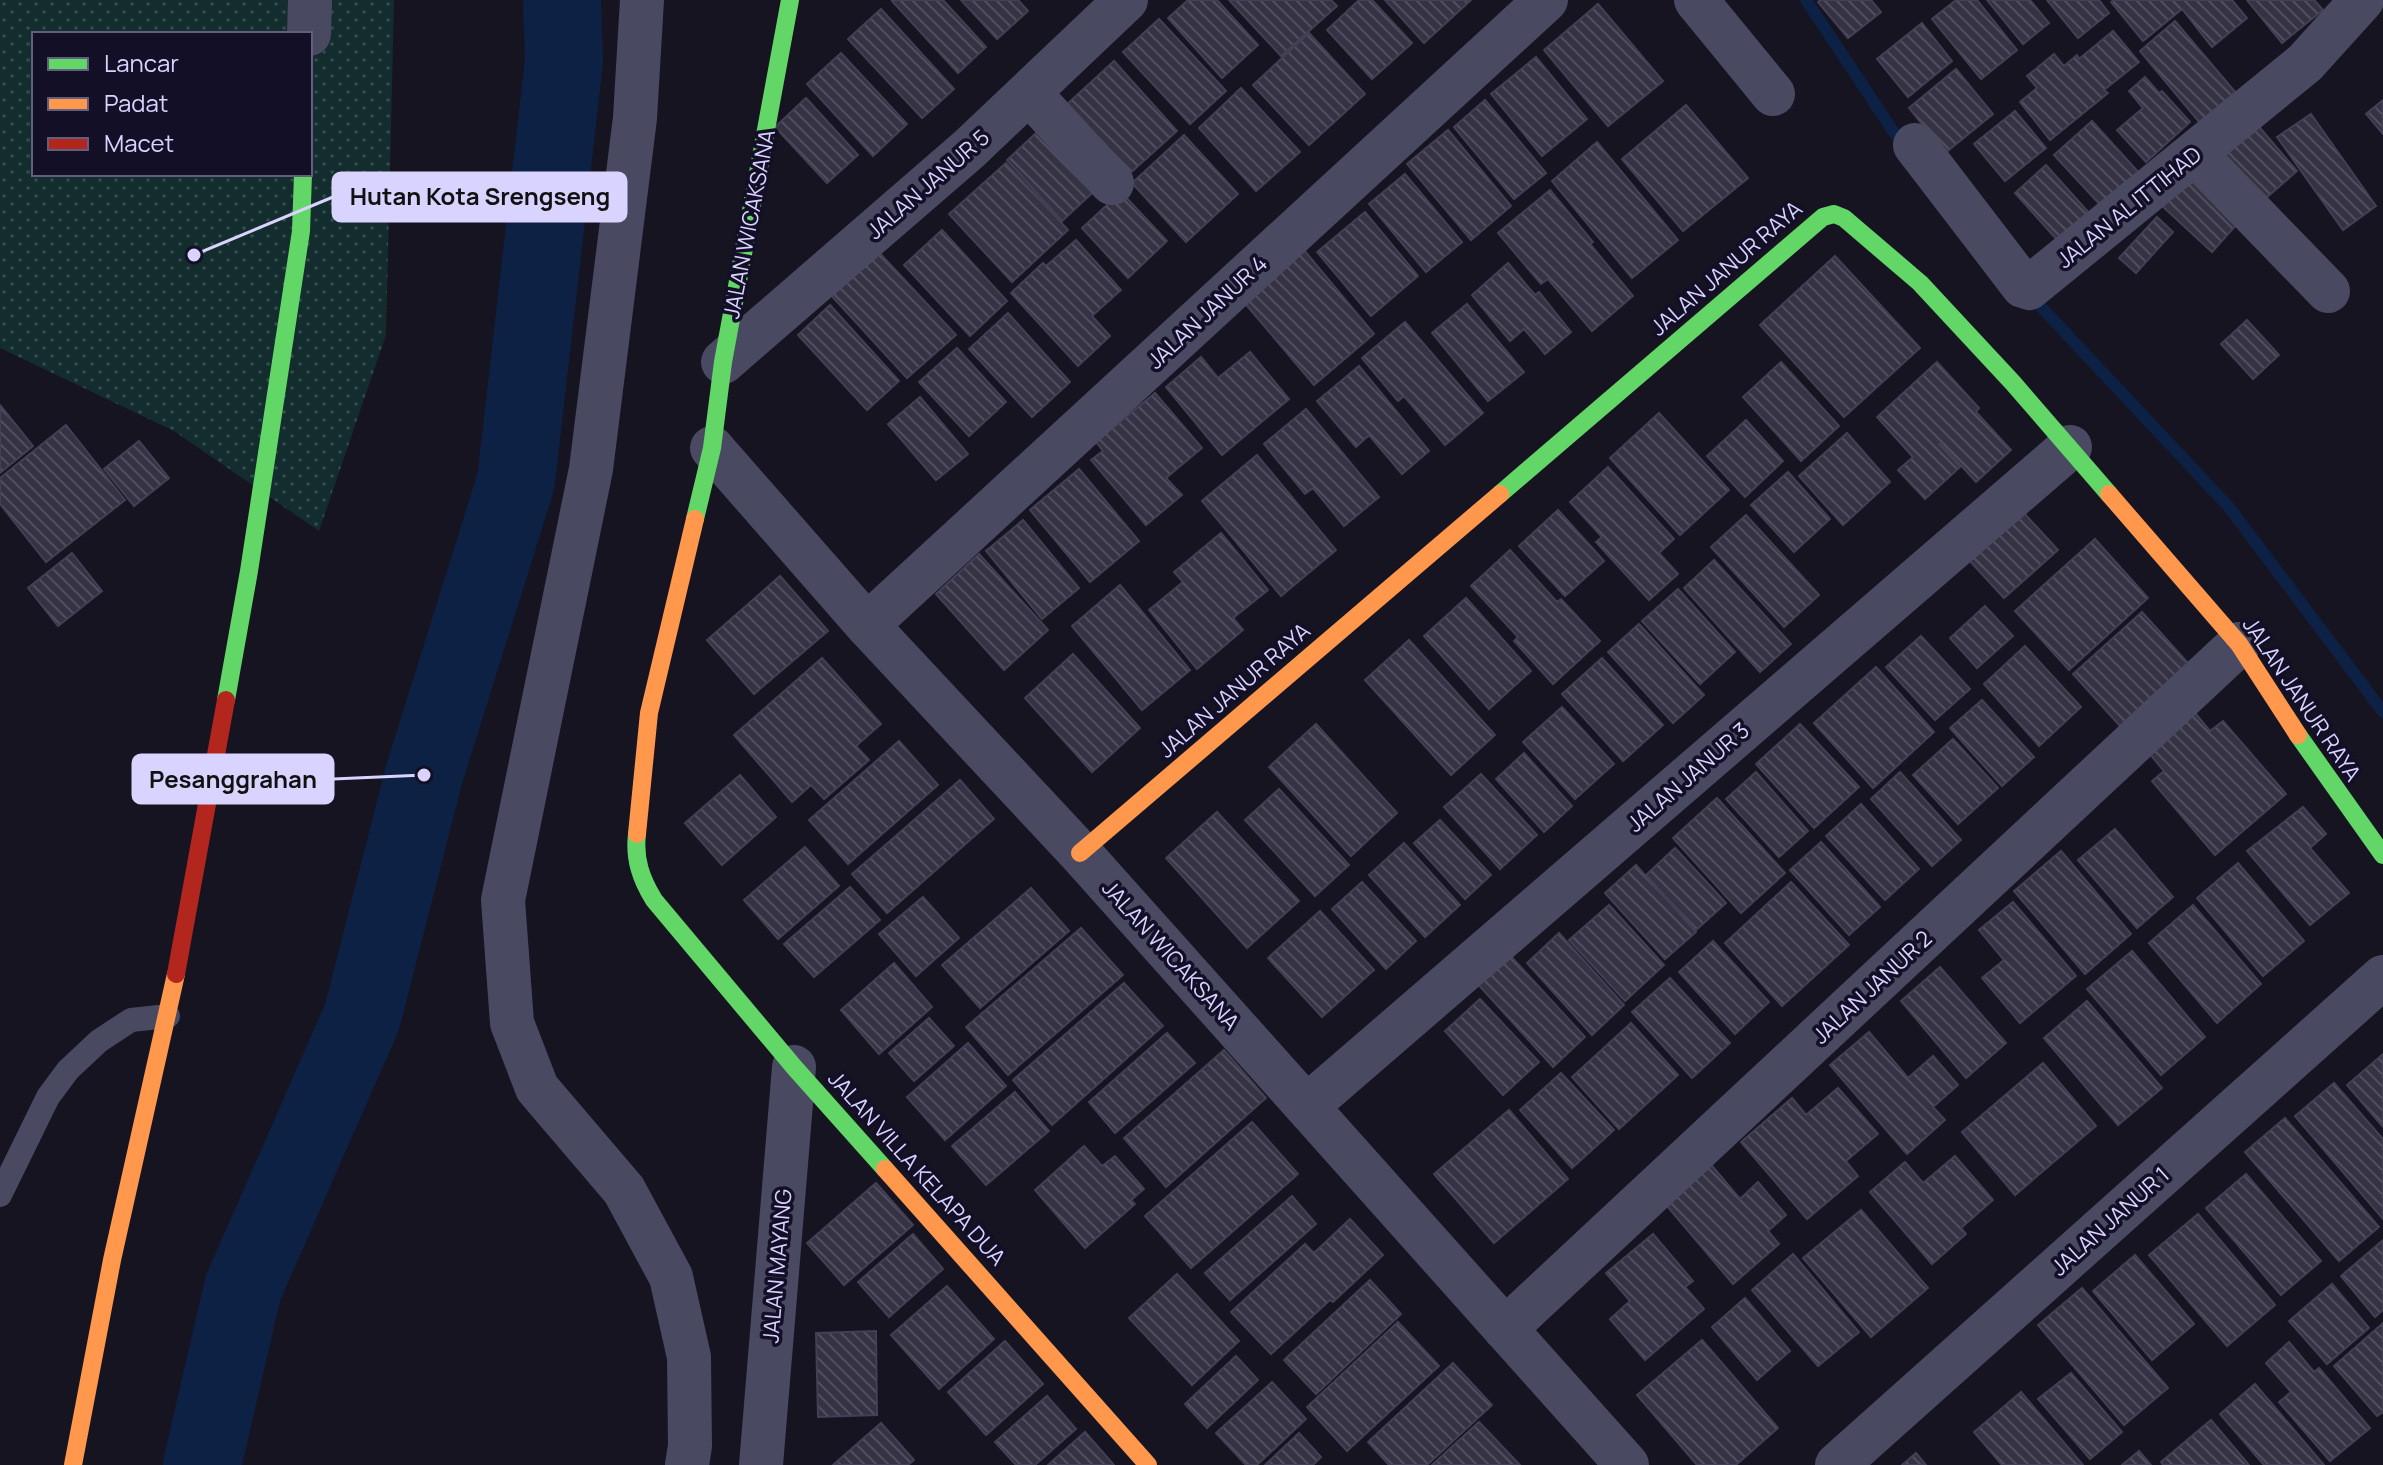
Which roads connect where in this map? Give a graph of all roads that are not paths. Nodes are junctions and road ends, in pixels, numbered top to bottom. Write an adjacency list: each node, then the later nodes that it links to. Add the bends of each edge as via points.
1 (310, 0): 8 (street)
2 (642, 0): 31 (street, via 635,118 591,469 503,900 512,1023 537,1088 624,1190 671,1277 689,1357)
3 (790, 0): 16 (street, JALAN WICAKSANA)
4 (1126, 0): 9 (street, JALAN JANUR 5)
5 (1546, 0): 19 (street, JALAN JANUR 4)
6 (1696, 0): 10 (street)
7 (2362, 0): 12 (street, JALAN AL ITTIHAD, via 2305,63)
8 (309, 32)
9 (1029, 93): 14 (street); 16 (street, JALAN JANUR 5)
10 (1773, 94)
11 (1915, 145): 12 (street, JALAN AL ITTIHAD, via 2029,288)
12 (2195, 154): 15 (street)
13 (303, 176): 25 (street, via 301,231 249,571)
14 (1112, 183)
15 (2328, 291)
16 (723, 362): 18 (street, JALAN WICAKSANA)
17 (2070, 447): 20 (street, JALAN JANUR RAYA); 21 (street, JALAN JANUR RAYA, via 1920,283 1844,218 1823,217); 27 (street, JALAN JANUR 3)
18 (712, 448): 19 (street, JALAN WICAKSANA); 23 (street, JALAN WICAKSANA, via 649,713 635,852)
19 (867, 625): 21 (street, JALAN WICAKSANA)
20 (2239, 644): 22 (street, JALAN JANUR RAYA); 29 (street, JALAN JANUR 2)
21 (1080, 853): 27 (street, JALAN WICAKSANA)
22 (2383, 855)
23 (654, 900): 26 (street, JALAN VILLA KELAPA DUA)
24 (2383, 977): 35 (street, JALAN JANUR 1)
25 (168, 1016): 28 (lane, via 131,1020 68,1070 48,1097); 30 (street, via 112,1260)
26 (794, 1067): 32 (street, JALAN MAYANG); 33 (street, JALAN VILLA KELAPA DUA)
27 (1307, 1106): 29 (street, JALAN WICAKSANA)
28 (0, 1195)
29 (1505, 1329): 34 (street, JALAN WICAKSANA)
30 (73, 1465)
31 (687, 1465)
32 (761, 1465)
33 (1148, 1465)
34 (1627, 1465)
35 (1837, 1465)

